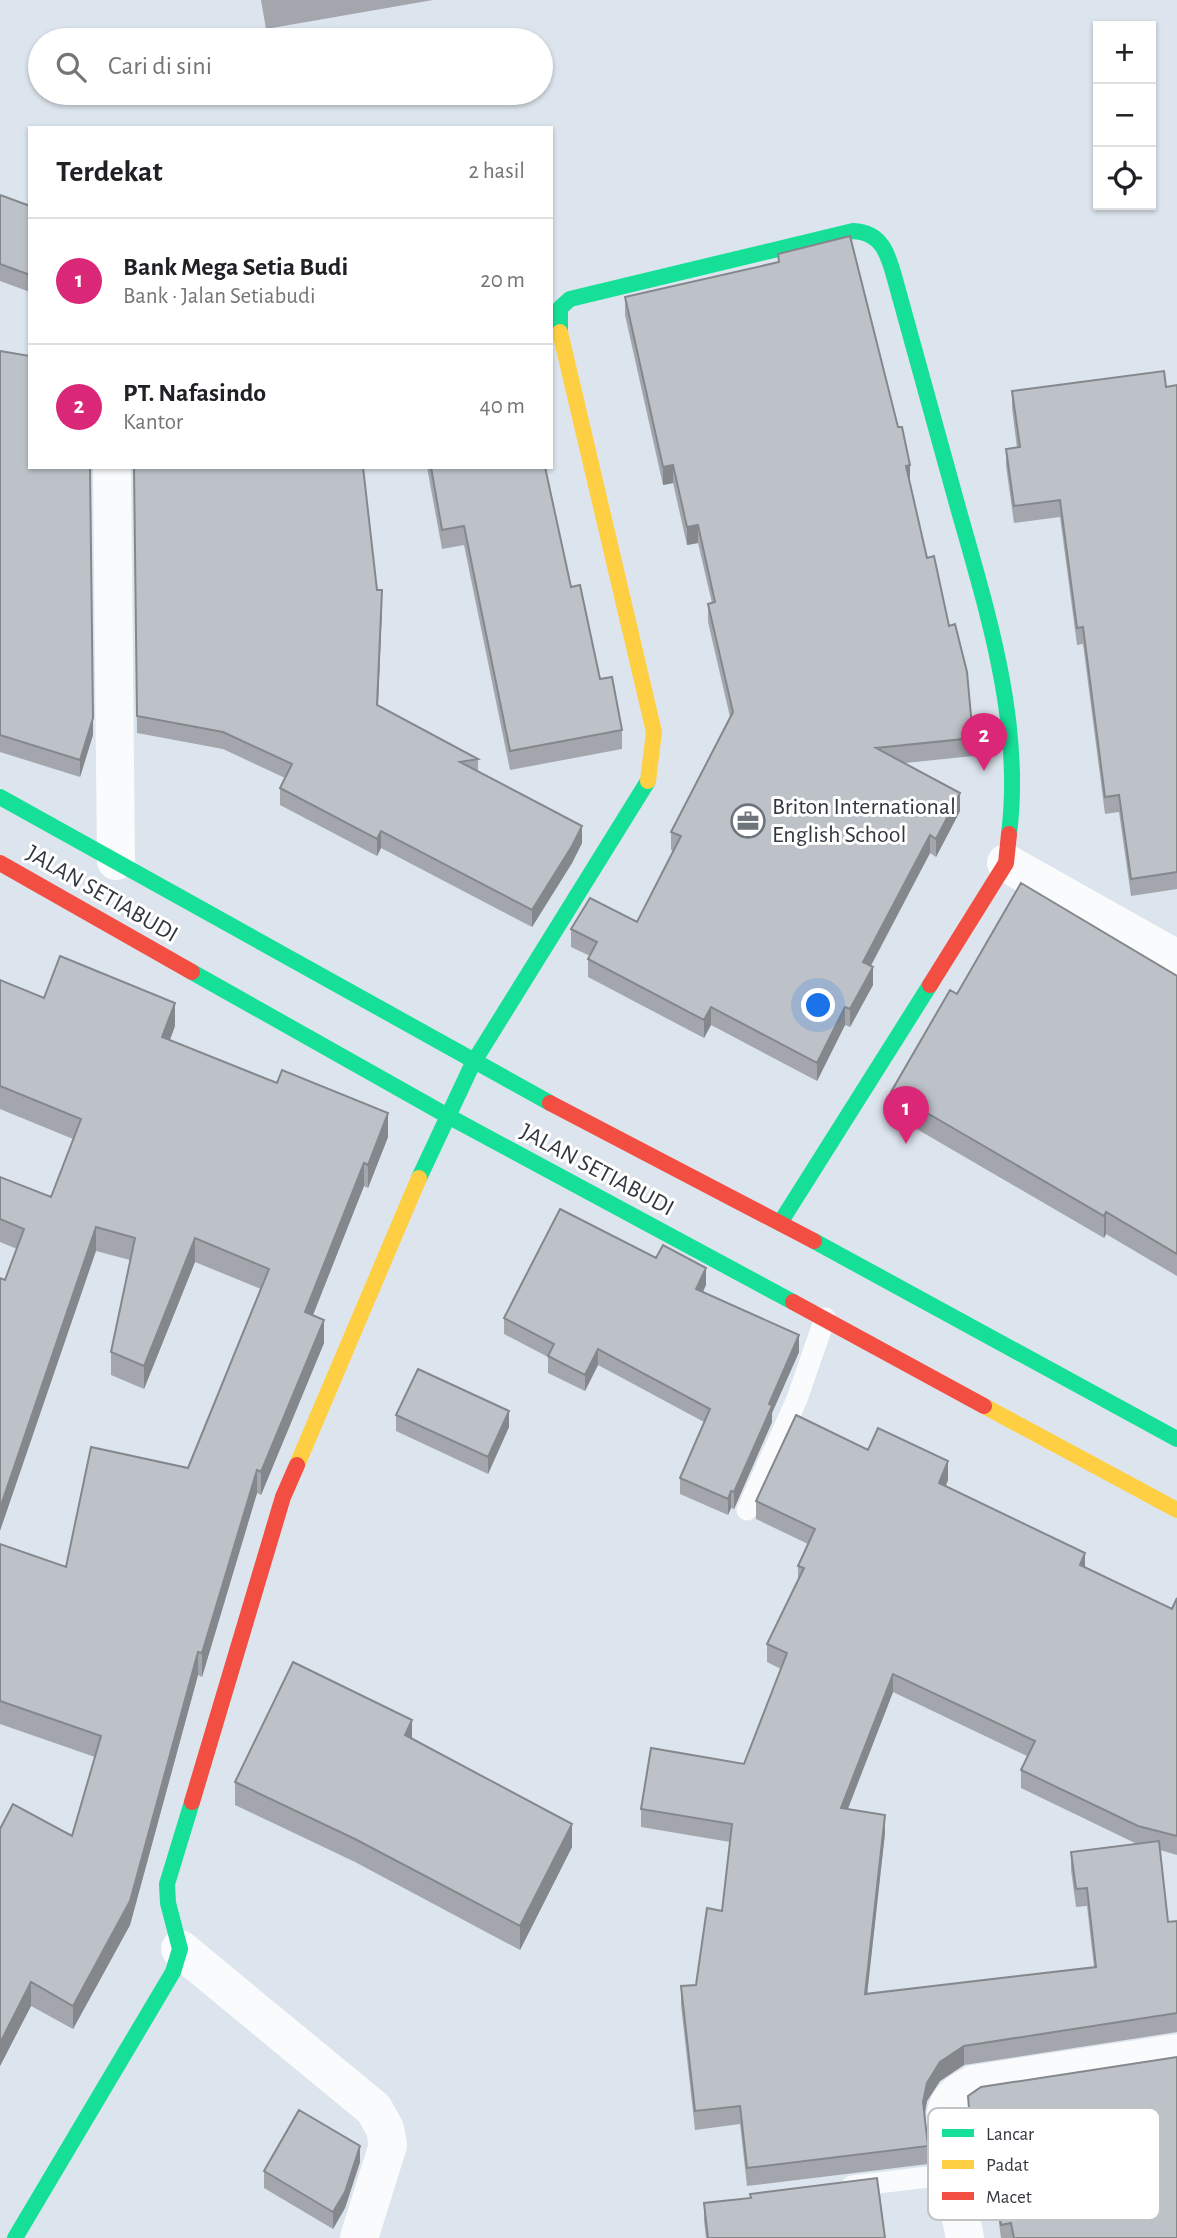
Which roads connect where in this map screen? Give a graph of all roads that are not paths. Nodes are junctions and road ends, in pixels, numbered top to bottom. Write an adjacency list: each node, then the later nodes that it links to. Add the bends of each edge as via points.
1 (112, 469): 3 (street)
2 (0, 796): 3 (street, JALAN SETIABUDI)
3 (116, 861): 7 (street, JALAN SETIABUDI)
4 (0, 863): 8 (street, JALAN SETIABUDI)
5 (1006, 863): 6 (street); 7 (street, via 1014,778 993,631 881,242 874,234 853,231 570,299 561,308 558,322 648,702 654,757 651,777 639,800); 9 (street)
6 (1177, 959)
7 (473, 1063): 8 (street); 9 (street, JALAN SETIABUDI)
8 (446, 1115): 10 (street, JALAN SETIABUDI); 14 (street, via 283,1497 167,1884)
9 (780, 1223): 11 (street, JALAN SETIABUDI)
10 (825, 1318): 12 (lane, via 797,1399); 13 (street, JALAN SETIABUDI)
11 (1177, 1438)
12 (747, 1510)
13 (1177, 1510)
14 (180, 1949): 20 (street, via 173,1972); 21 (street, via 374,2109 388,2145)
15 (1177, 2053): 16 (street, via 974,2084)
16 (947, 2108)
17 (928, 2177): 18 (lane)
18 (835, 2189)
19 (962, 2220): 22 (street)
20 (15, 2238)
21 (359, 2238)
22 (965, 2238)

